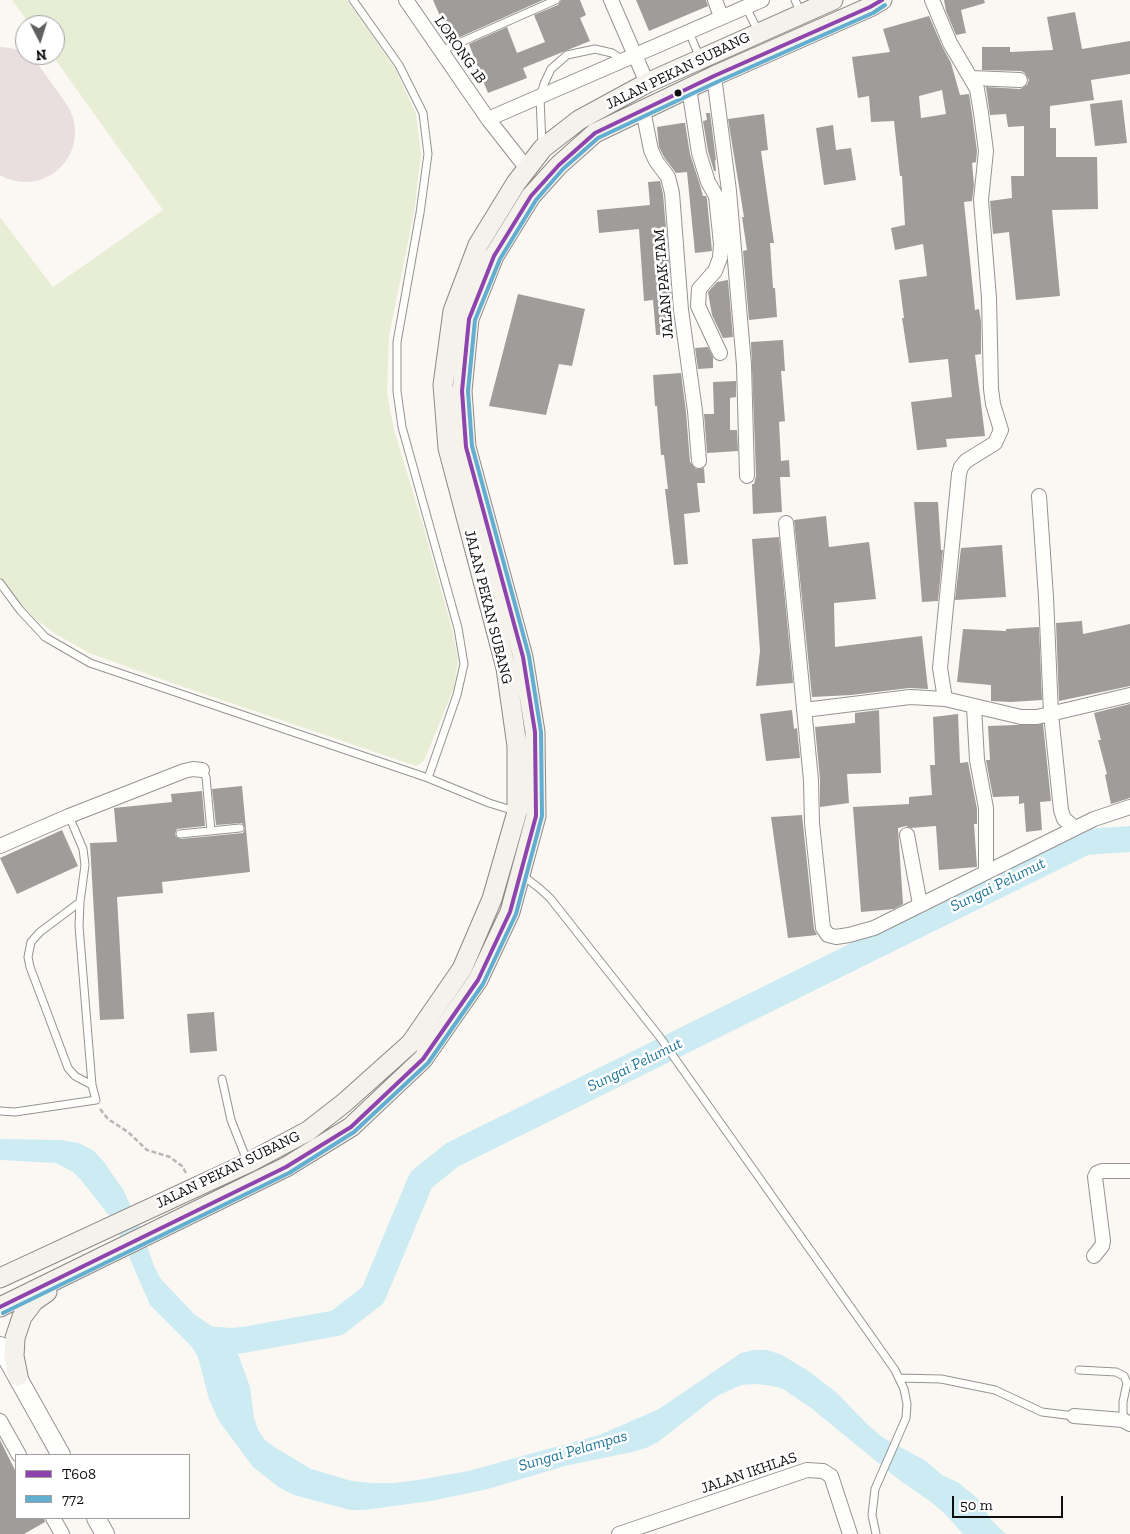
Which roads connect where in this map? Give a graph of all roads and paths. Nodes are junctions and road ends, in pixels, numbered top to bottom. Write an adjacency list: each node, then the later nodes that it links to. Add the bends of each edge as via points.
1 (353, 0): 40 (lane, via 400,65 423,113 428,154 398,342 396,391 402,427 458,628 464,664)
2 (406, 0): 15 (street, LORONG 1B)
3 (556, 0): 15 (lane)
4 (611, 0): 16 (street)
5 (714, 0): 12 (street)
6 (762, 0): 10 (street)
7 (833, 0): 11 (main road, JALAN PEKAN SUBANG)
8 (882, 0): 18 (main road, JALAN PEKAN SUBANG)
9 (932, 0): 19 (street, via 950,43)
10 (746, 7): 12 (street); 14 (lane)
11 (798, 7): 14 (main road, JALAN PEKAN SUBANG)
12 (722, 18): 13 (street)
13 (689, 32): 16 (street); 17 (lane)
14 (758, 33): 17 (main road, JALAN PEKAN SUBANG)
15 (441, 51): 25 (street, LORONG 1B)
16 (629, 57): 21 (street); 23 (street); 23 (lane, via 595,49 566,55 551,69)
17 (700, 59): 21 (main road, JALAN PEKAN SUBANG)
18 (714, 76): 22 (main road, JALAN PEKAN SUBANG); 30 (street, via 729,191 744,364)
19 (972, 78): 20 (street); 35 (street, via 977,89 986,151 981,200 989,298 991,389 1001,430 995,444 966,461 959,474 940,668)
20 (1020, 80)
21 (647, 82): 26 (main road, JALAN PEKAN SUBANG, via 579,120)
22 (689, 88): 24 (main road, JALAN PEKAN SUBANG); 28 (street, via 699,154 716,196 721,244 716,271 699,289 698,306)
23 (540, 97): 25 (street); 26 (lane)
24 (643, 110): 29 (street, JALAN PAK TAM, via 651,150 668,177 672,193 681,310); 51 (main road, JALAN PEKAN SUBANG, via 595,133 558,165 531,196 494,256 469,318 462,392 466,447 523,657 535,732 536,816)
25 (488, 119): 27 (street, LORONG 1B)
26 (542, 148): 27 (main road, JALAN PEKAN SUBANG)
27 (528, 170): 42 (main road, JALAN PEKAN SUBANG, via 516,183 478,245 453,311 443,385 448,448 506,668 517,746)
28 (720, 353)
29 (699, 460)
30 (747, 476)
31 (1039, 496): 38 (street)
32 (786, 523): 37 (street)
33 (0, 583): 40 (lane, via 45,636 90,663)
34 (1130, 695): 38 (street)
35 (945, 700): 36 (street); 37 (street, via 910,697)
36 (974, 707): 38 (street, via 1021,717); 50 (street, via 977,760 986,808)
37 (804, 710): 53 (street, via 812,823 825,933 836,937 874,928)
38 (1051, 714): 45 (street, via 1061,810 1064,818)
39 (202, 770): 43 (street, via 184,771); 46 (lane, via 206,778)
40 (428, 778): 42 (lane)
41 (1130, 807): 45 (street, via 1094,818)
42 (517, 812): 58 (main road, JALAN PEKAN SUBANG, via 492,899 462,969 411,1043 308,1131)
43 (68, 816): 49 (street); 52 (lane, via 83,850 85,865)
44 (240, 828): 46 (lane)
45 (1075, 828): 50 (street)
46 (210, 831): 47 (lane)
47 (180, 834)
48 (907, 835): 53 (street)
49 (0, 846)
50 (986, 872): 53 (street)
51 (521, 874): 62 (main road, JALAN PEKAN SUBANG, via 510,912 478,980 423,1059 351,1127 286,1167); 69 (lane, via 550,898 659,1036)
52 (80, 902): 55 (lane, via 79,926); 55 (lane, via 40,932 31,942 28,957 68,1068)
53 (920, 904)
54 (222, 1079): 58 (lane, via 231,1120)
55 (92, 1085): 56 (lane)
56 (96, 1100): 57 (lane, via 15,1112); 60 (path, via 108,1119 148,1150 170,1157 182,1166)
57 (0, 1111)
58 (248, 1163): 60 (main road, JALAN PEKAN SUBANG)
59 (1130, 1171): 61 (street, via 1102,1171 1095,1177 1104,1241)
60 (194, 1188): 63 (main road, JALAN PEKAN SUBANG)
61 (1094, 1256)
62 (93, 1262): 64 (main road); 68 (main road, via 34,1300 22,1317 15,1338)
63 (0, 1278)
64 (0, 1307)
65 (0, 1346): 68 (street)
66 (0, 1355): 68 (main road)
67 (1079, 1370): 72 (lane, via 1116,1372 1124,1376 1127,1383 1123,1402)
68 (18, 1376): 74 (street)
69 (899, 1378): 70 (lane, via 941,1379 995,1390 1042,1412); 81 (lane, via 907,1404 906,1418 875,1489 872,1515)
70 (1074, 1416): 72 (street)
71 (0, 1421): 73 (street)
72 (1126, 1422)
73 (17, 1454)
74 (60, 1454)
75 (54, 1519): 77 (street)
76 (96, 1519): 78 (street)
77 (62, 1534)
78 (104, 1534)
79 (619, 1534): 80 (street, JALAN IKHLAS, via 807,1470 823,1471 831,1476)
80 (850, 1534)
81 (876, 1534)

